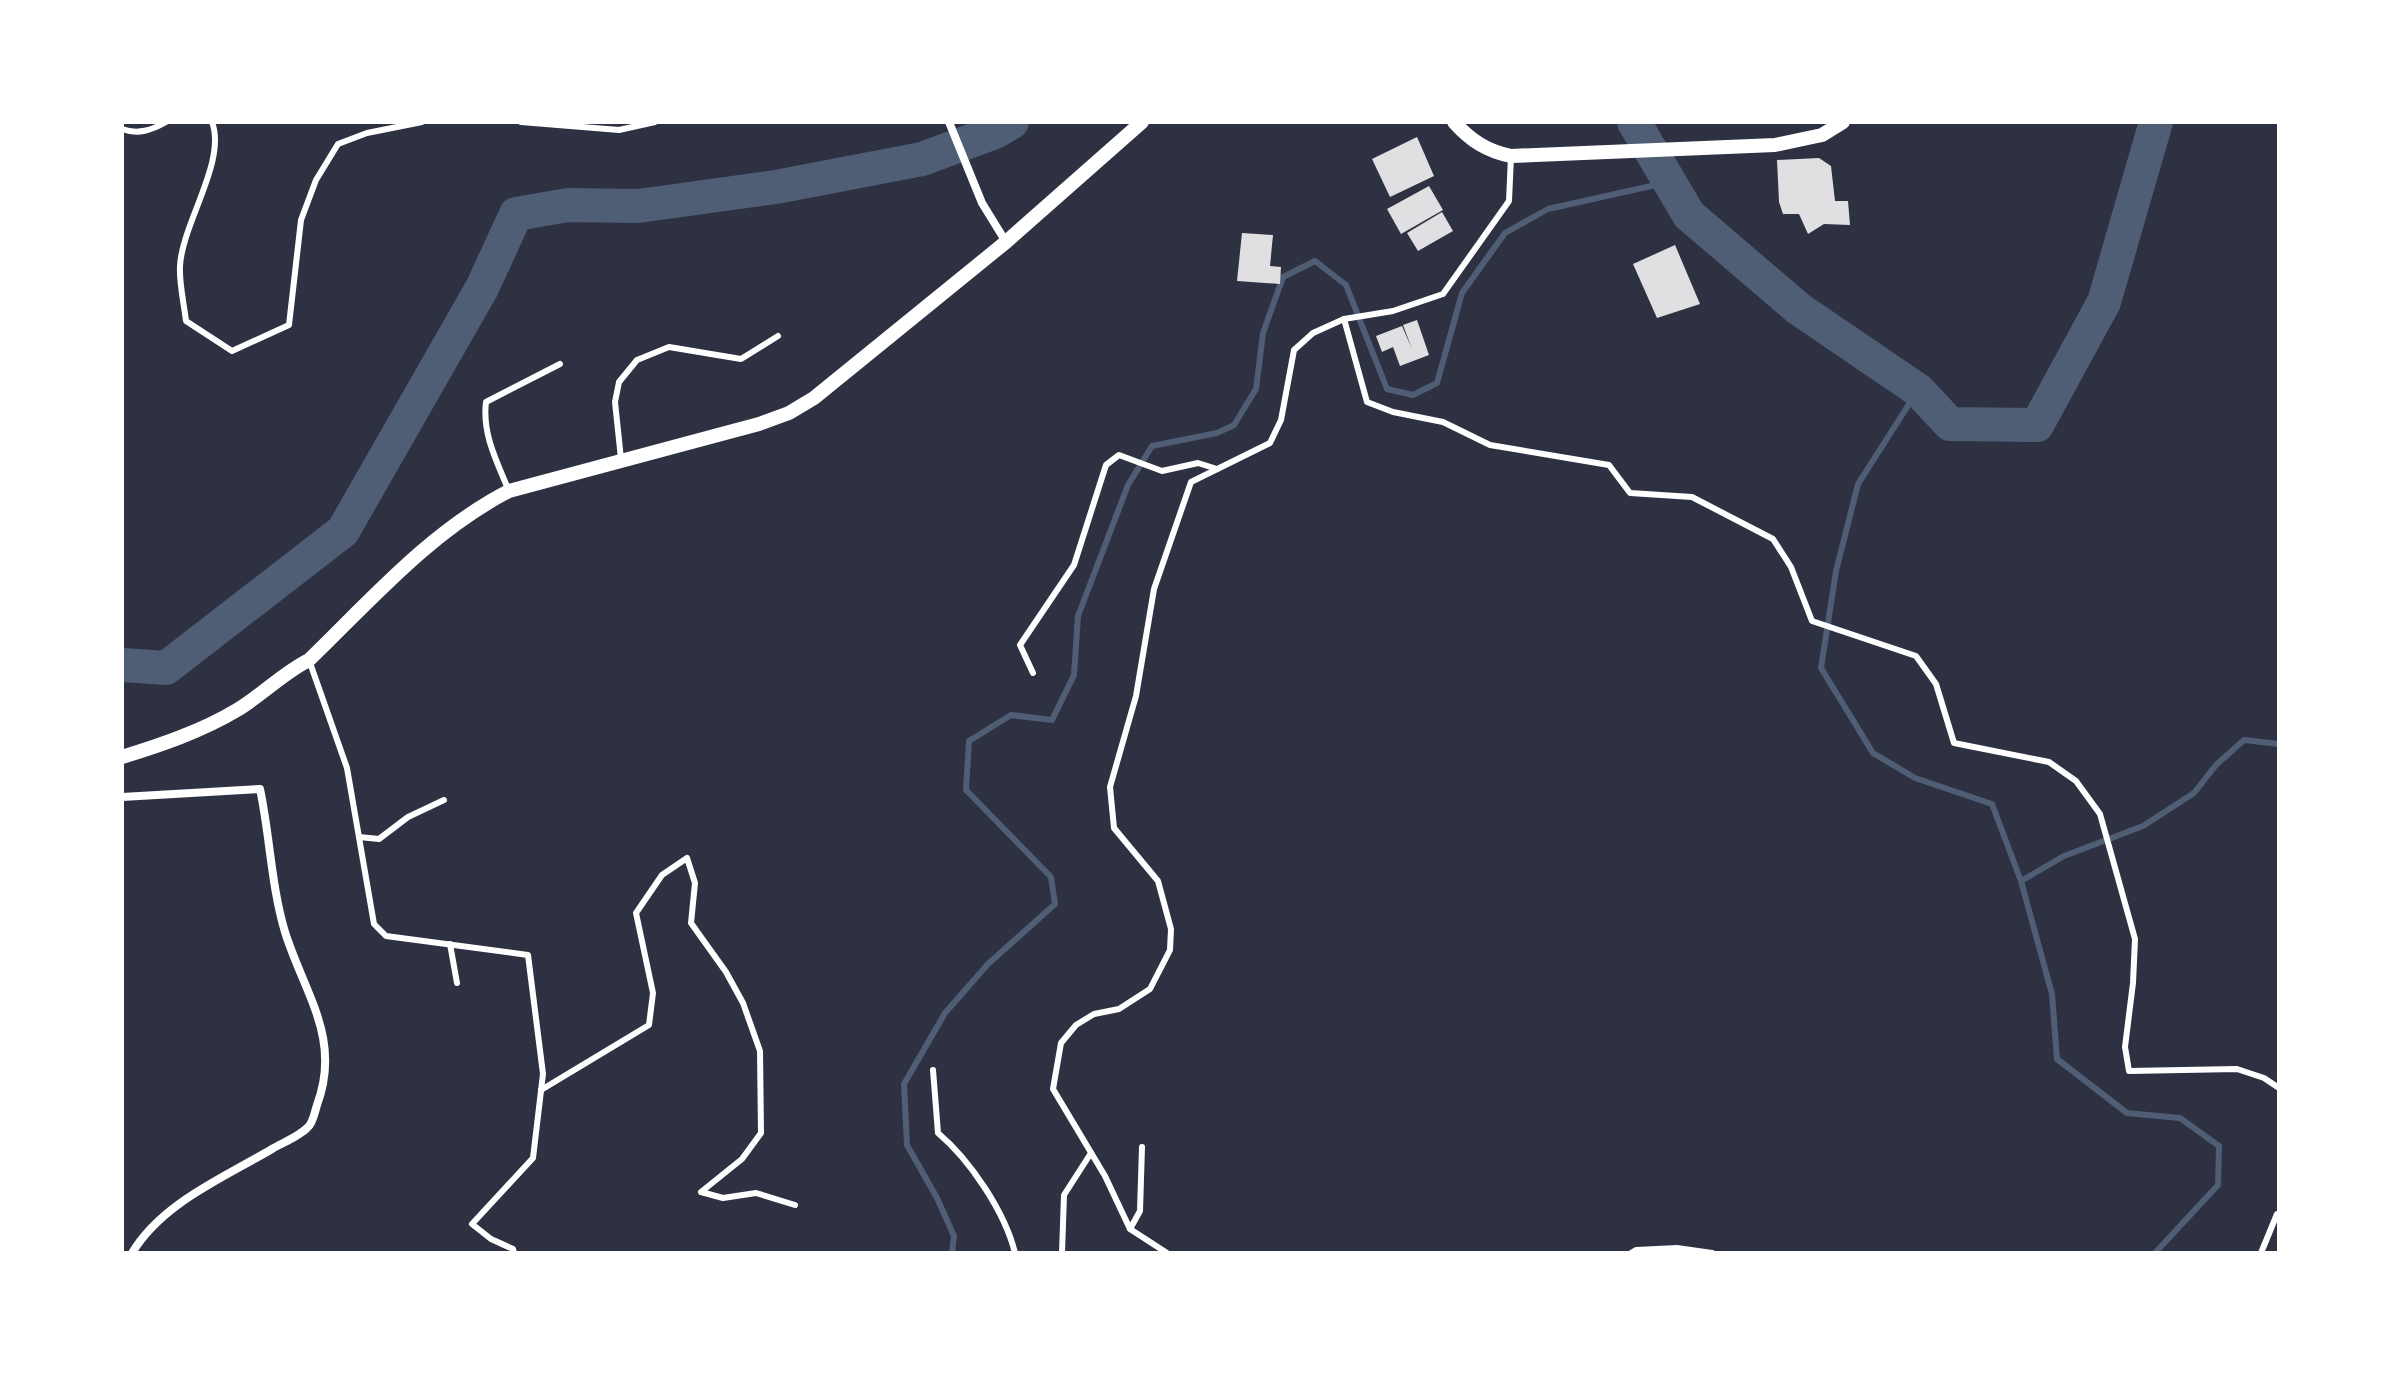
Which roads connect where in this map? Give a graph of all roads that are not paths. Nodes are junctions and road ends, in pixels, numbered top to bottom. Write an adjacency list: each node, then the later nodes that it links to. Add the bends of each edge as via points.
1 (166, 122): 11 (lane, via 152,130)
2 (212, 122): 3 (lane, via 212,165 180,265 186,321 232,351 289,325 301,220 316,180 338,144)
3 (422, 122)
4 (521, 122): 10 (lane)
5 (655, 122): 10 (lane, via 619,130)
6 (949, 122): 13 (street, via 982,203)
7 (1142, 122): 13 (street)
8 (1454, 122): 12 (street, via 1468,138)
9 (1843, 122): 12 (street, via 1822,135 1775,145)
10 (568, 124)
11 (122, 129)
12 (1511, 156): 14 (lane, via 1509,201 1443,294 1393,311)
13 (1006, 242): 17 (street, via 789,413)
14 (1344, 319): 18 (lane, via 1313,333 1294,350 1281,420 1270,443); 29 (lane, via 1367,402 1443,422 1490,445 1609,465 1630,493 1692,497 1773,539 1791,567 1812,621 1916,656 1936,684 1954,743 2049,762 2076,781 2100,814 2135,939 2125,1047 2129,1071 2237,1069)
15 (778, 336): 17 (lane, via 741,359 669,347 637,360 619,382 615,402)
16 (560, 364): 19 (lane, via 486,402 489,441)
17 (621, 459): 19 (street)
18 (1217, 469): 21 (lane, via 1198,463 1162,471 1119,455 1106,465 1074,565 1020,645); 32 (lane, via 1191,482 1154,589 1136,696 1110,787 1114,828 1158,881 1171,929 1170,950 1150,989 1119,1009 1094,1014 1061,1043 1053,1089)
19 (509, 491): 20 (street, via 478,507 428,547)
20 (309, 660): 22 (street, via 236,711); 25 (lane, via 347,768)
21 (1033, 673)
22 (122, 757)
23 (122, 797): 36 (street, via 260,789 286,934 327,1053 325,1083 309,1127 168,1213)
24 (444, 800): 25 (lane, via 379,839)
25 (359, 837): 26 (lane, via 374,924 386,936)
26 (450, 944): 27 (lane); 30 (lane, via 528,955)
27 (457, 983)
28 (933, 1070): 38 (lane, via 938,1133 959,1151 1011,1236)
29 (2279, 1088)
30 (541, 1090): 33 (lane, via 649,1025 653,993 636,913 662,875 687,858 695,883 691,923 743,1003 760,1051 761,1133 742,1159 701,1192 723,1198 756,1193); 37 (lane, via 533,1158 472,1224)
31 (1142, 1147): 35 (lane, via 1140,1211)
32 (1091, 1153): 35 (lane); 39 (lane, via 1064,1195)
33 (795, 1205)
34 (2278, 1214): 43 (lane)
35 (1130, 1229): 40 (lane)
36 (132, 1253)
37 (514, 1253)
38 (1015, 1253)
39 (1062, 1253)
40 (1167, 1253)
41 (1631, 1253): 42 (lane, via 1677,1248)
42 (1712, 1253)
43 (2261, 1253)

